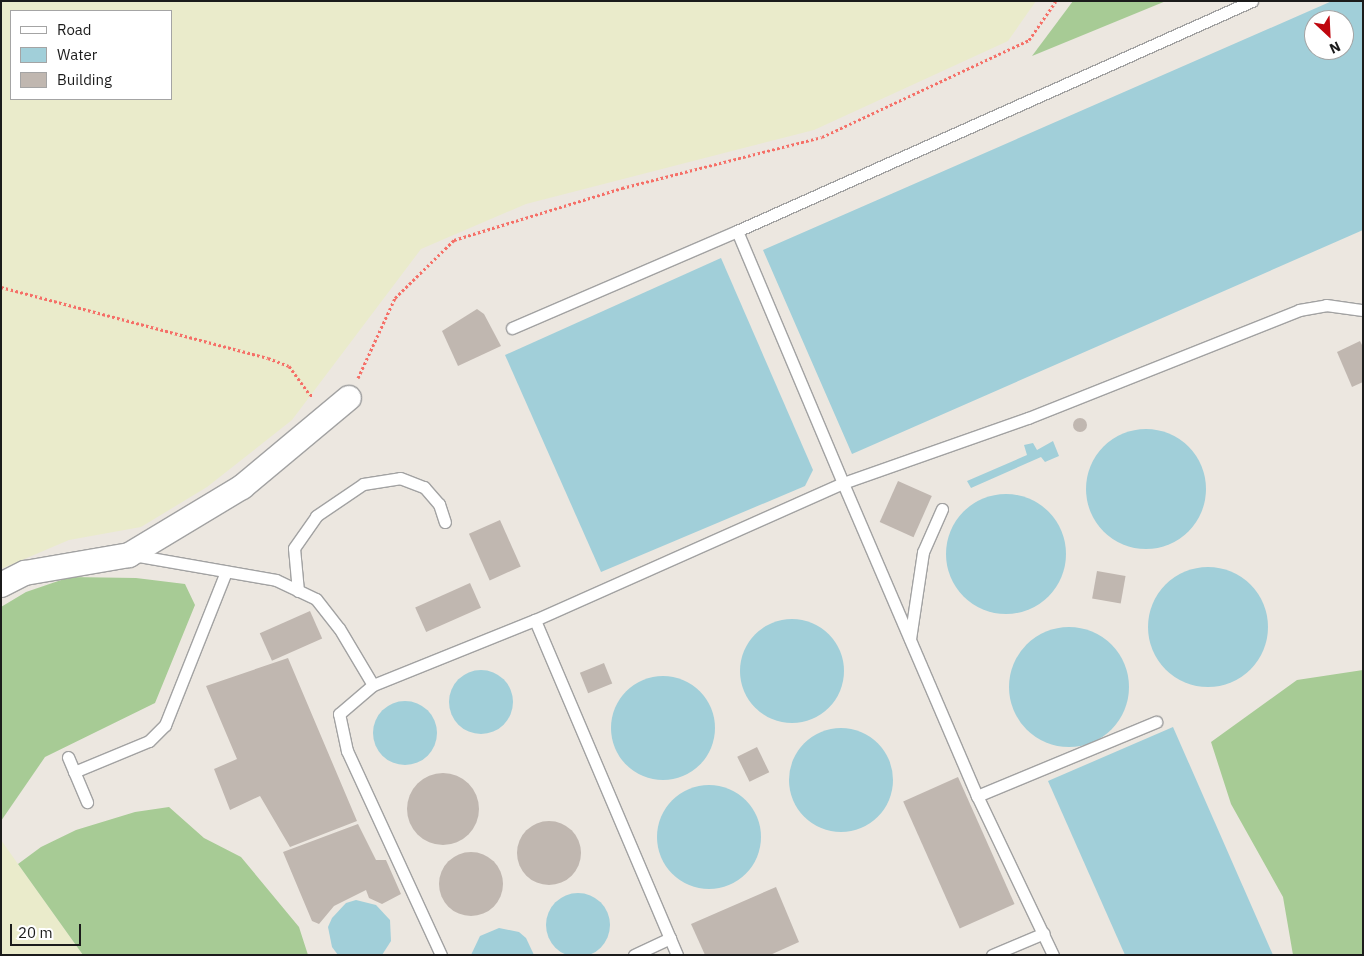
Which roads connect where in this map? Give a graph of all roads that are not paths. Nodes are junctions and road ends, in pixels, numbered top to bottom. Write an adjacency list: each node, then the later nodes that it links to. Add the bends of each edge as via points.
1 (1252, 1): 2 (lane)
2 (737, 231): 4 (lane); 6 (lane)
3 (1363, 310): 6 (lane, via 1326,305 1299,310 1028,418)
4 (512, 328)
5 (349, 398): 9 (street, via 242,487)
6 (843, 483): 13 (lane); 14 (lane)
7 (942, 509): 14 (lane, via 923,552)
8 (444, 522): 12 (lane, via 439,504 424,487 400,478 363,484 316,516 294,548)
9 (129, 555): 10 (lane); 11 (street, via 25,572)
10 (226, 572): 12 (lane, via 276,580); 18 (lane, via 165,725 149,741)
11 (1, 585)
12 (298, 591): 15 (lane, via 316,599 339,628)
13 (535, 620): 15 (lane); 22 (lane)
14 (910, 639): 19 (lane)
15 (373, 685): 23 (lane, via 339,714 347,751)
16 (1156, 722): 19 (lane)
17 (68, 757): 18 (lane)
18 (74, 772): 20 (lane)
19 (977, 796): 21 (lane)
20 (87, 802)
21 (1044, 933): 26 (lane); 27 (lane)
22 (670, 938): 24 (lane); 25 (lane)
23 (441, 955)
24 (634, 955)
25 (677, 955)
26 (992, 955)
27 (1053, 955)

